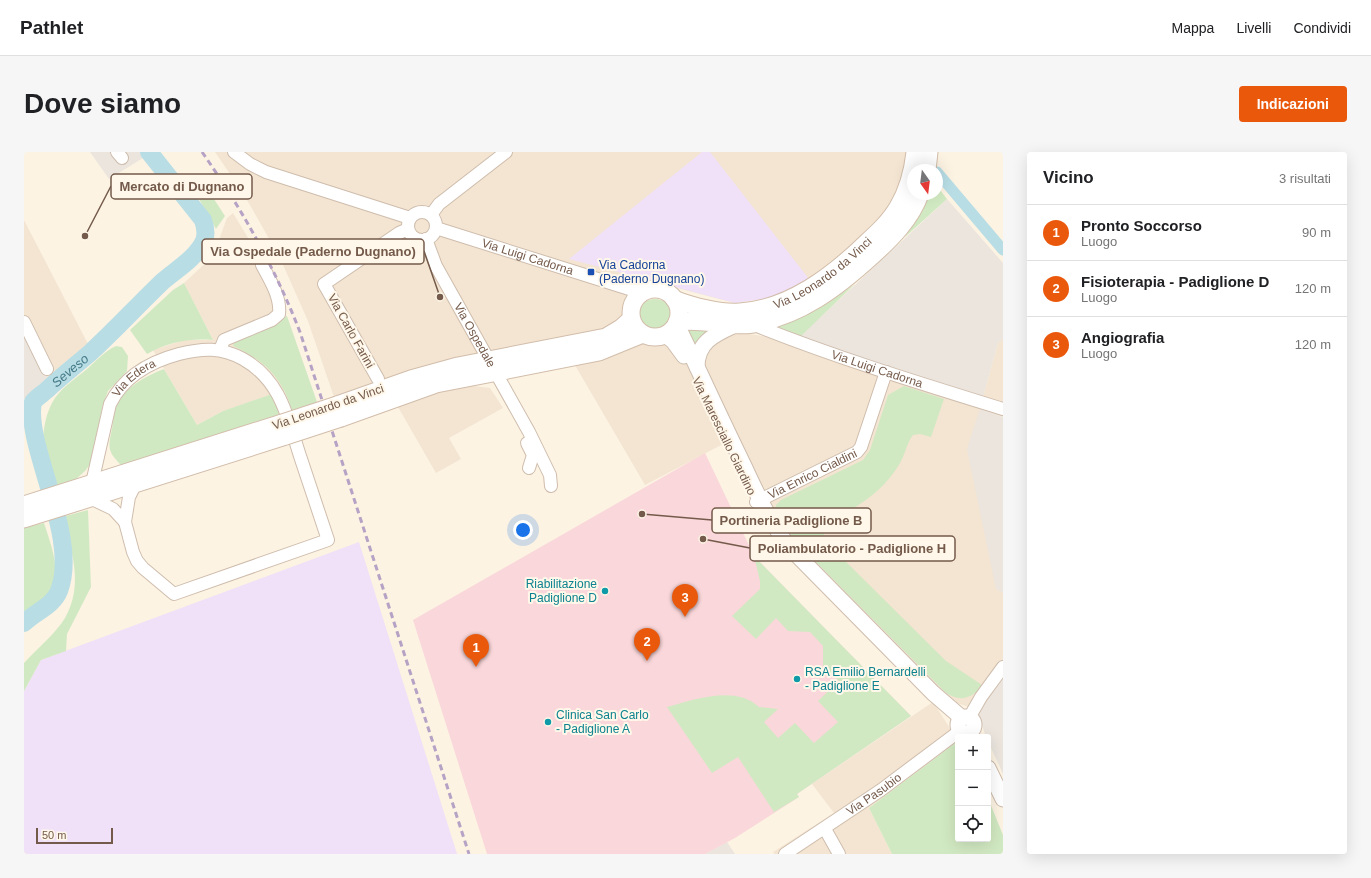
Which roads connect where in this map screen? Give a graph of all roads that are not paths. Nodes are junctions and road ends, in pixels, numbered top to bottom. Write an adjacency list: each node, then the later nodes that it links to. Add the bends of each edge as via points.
1 (506, 152): 7 (street, via 439,204)
2 (915, 152): 13 (main road, Via Leonardo da Vinci, via 912,176 899,207 888,222 849,260 813,286 776,304 739,312)
3 (929, 152): 5 (main road)
4 (235, 153): 8 (street, via 266,172)
5 (928, 164)
6 (917, 200): 17 (main road, Via Leonardo da Vinci, via 899,229 838,286 782,317)
7 (431, 215): 8 (street, via 421,212); 9 (street)
8 (409, 223): 10 (street, via 413,237); 26 (street, Via Carlo Farini, via 399,233 324,284)
9 (436, 228): 10 (street); 12 (street, Via Luigi Cadorna)
10 (426, 239): 22 (street, Via Ospedale, via 436,266)
11 (262, 266): 21 (street, via 278,299 279,314 272,320 224,340)
12 (642, 293): 13 (main road, via 657,289); 14 (main road, via 633,302)
13 (674, 299): 16 (main road, via 679,312)
14 (631, 319): 19 (main road); 22 (main road, Via Leonardo da Vinci, via 606,337)
15 (24, 322): 24 (street)
16 (677, 322): 18 (main road, Via Leonardo da Vinci, via 702,320); 20 (main road); 23 (street, Via Maresciallo Giardino)
17 (752, 324): 18 (main road, Via Leonardo da Vinci); 25 (street, Via Luigi Cadorna, via 793,341)
18 (733, 326): 23 (street, Via Maresciallo Giardino, via 707,340 698,354)
19 (643, 334): 20 (main road, via 652,337); 22 (main road, Via Leonardo da Vinci, via 599,352)
20 (665, 335): 36 (street, Via Maresciallo Giardino, via 674,341 688,360)
21 (220, 350): 29 (street, Via Edera, via 246,361 270,381 280,396); 30 (street, Via Edera, via 208,348 163,359 128,379 110,404)
22 (492, 365): 27 (street, Via Ospedale); 29 (main road, Via Leonardo da Vinci, bridge, via 339,412)
23 (697, 367): 36 (street, Via Maresciallo Giardino)
24 (47, 369)
25 (886, 372): 28 (street, Via Luigi Cadorna); 36 (street, Via Enrico Cialdini, via 861,447 857,452)
26 (378, 379)
27 (504, 386): 31 (street, Via Ospedale, via 502,397 533,454); 34 (street, Via Ospedale, via 550,475)
28 (1003, 409)
29 (288, 434): 32 (main road, Via Leonardo da Vinci); 33 (main road, Via Leonardo da Vinci); 38 (street, Via Leonardo da Vinci, via 328,540 174,594 137,561)
30 (99, 460): 32 (street, via 102,471); 35 (street, Via Edera)
31 (529, 468)
32 (109, 477): 35 (main road, Via Leonardo da Vinci)
33 (136, 483): 35 (main road, Via Leonardo da Vinci); 38 (street, Via Leonardo da Vinci, via 129,497)
34 (551, 486)
35 (91, 491): 37 (main road, Via Leonardo da Vinci); 38 (street, Via Leonardo da Vinci)
36 (758, 501): 40 (street, Via Maresciallo Giardino, via 790,547)
37 (28, 511)
38 (125, 522)
39 (1003, 667): 40 (street, Via Pasubio, via 981,697)
40 (967, 728): 45 (street, Via Pasubio)
41 (991, 763): 43 (street)
42 (989, 770): 44 (street)
43 (1003, 786)
44 (1003, 799)
45 (825, 829): 46 (street, Via Pasubio); 47 (street)
46 (784, 854)
47 (839, 854)

